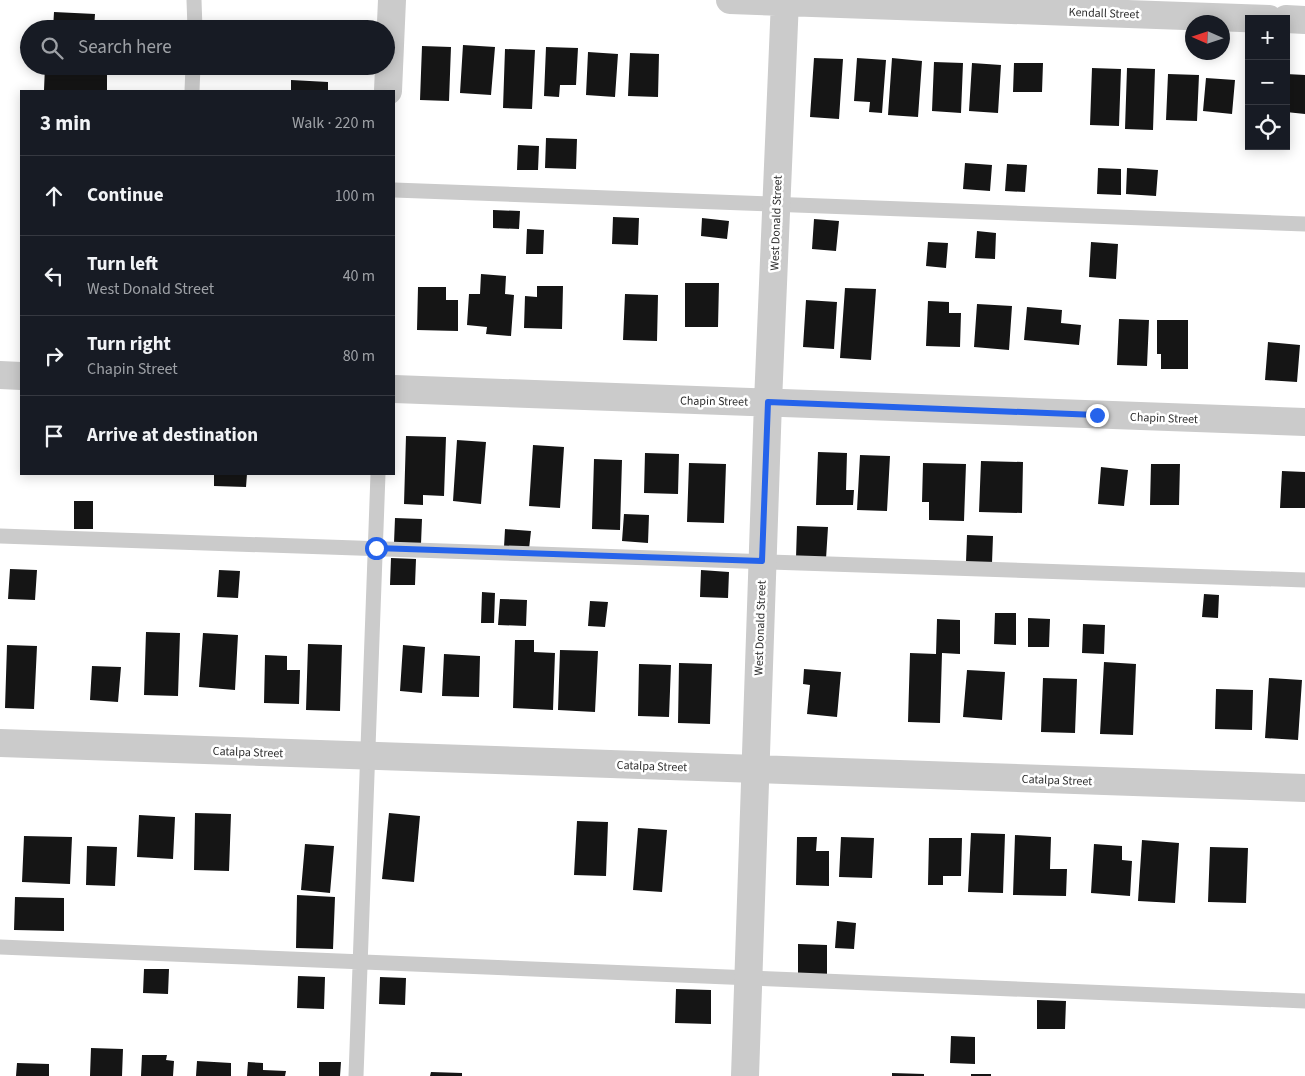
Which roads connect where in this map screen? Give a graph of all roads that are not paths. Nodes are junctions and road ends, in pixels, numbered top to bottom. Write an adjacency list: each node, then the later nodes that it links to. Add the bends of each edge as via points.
1 (194, 0): 7 (lane)
2 (392, 0): 8 (street)
3 (730, 0): 4 (street, Kendall Street)
4 (784, 1): 5 (street, Kendall Street); 15 (street, West Donald Street)
5 (1245, 18)
6 (1290, 19): 9 (street)
7 (195, 20)
8 (391, 20)
9 (1305, 20)
10 (193, 75): 12 (lane)
11 (389, 75): 13 (street)
12 (192, 90)
13 (388, 90)
14 (395, 190): 15 (lane)
15 (776, 204): 16 (lane); 20 (street, West Donald Street)
16 (1305, 224)
17 (0, 375): 18 (street)
18 (20, 376)
19 (395, 389): 20 (street, Chapin Street)
20 (768, 402): 21 (street, Chapin Street); 25 (street, West Donald Street)
21 (1305, 422)
22 (378, 475): 24 (lane)
23 (0, 536): 24 (lane)
24 (376, 548): 25 (lane); 28 (lane)
25 (762, 561): 26 (lane); 29 (street, West Donald Street)
26 (1305, 580)
27 (0, 743): 28 (street, Catalpa Street)
28 (368, 756): 29 (street, Catalpa Street); 32 (lane)
29 (756, 770): 30 (street, Catalpa Street); 33 (street, West Donald Street)
30 (1305, 788)
31 (0, 947): 32 (lane)
32 (360, 962): 33 (lane); 35 (lane)
33 (748, 979): 34 (lane); 36 (street, West Donald Street)
34 (1305, 1001)
35 (356, 1076)
36 (745, 1076)

